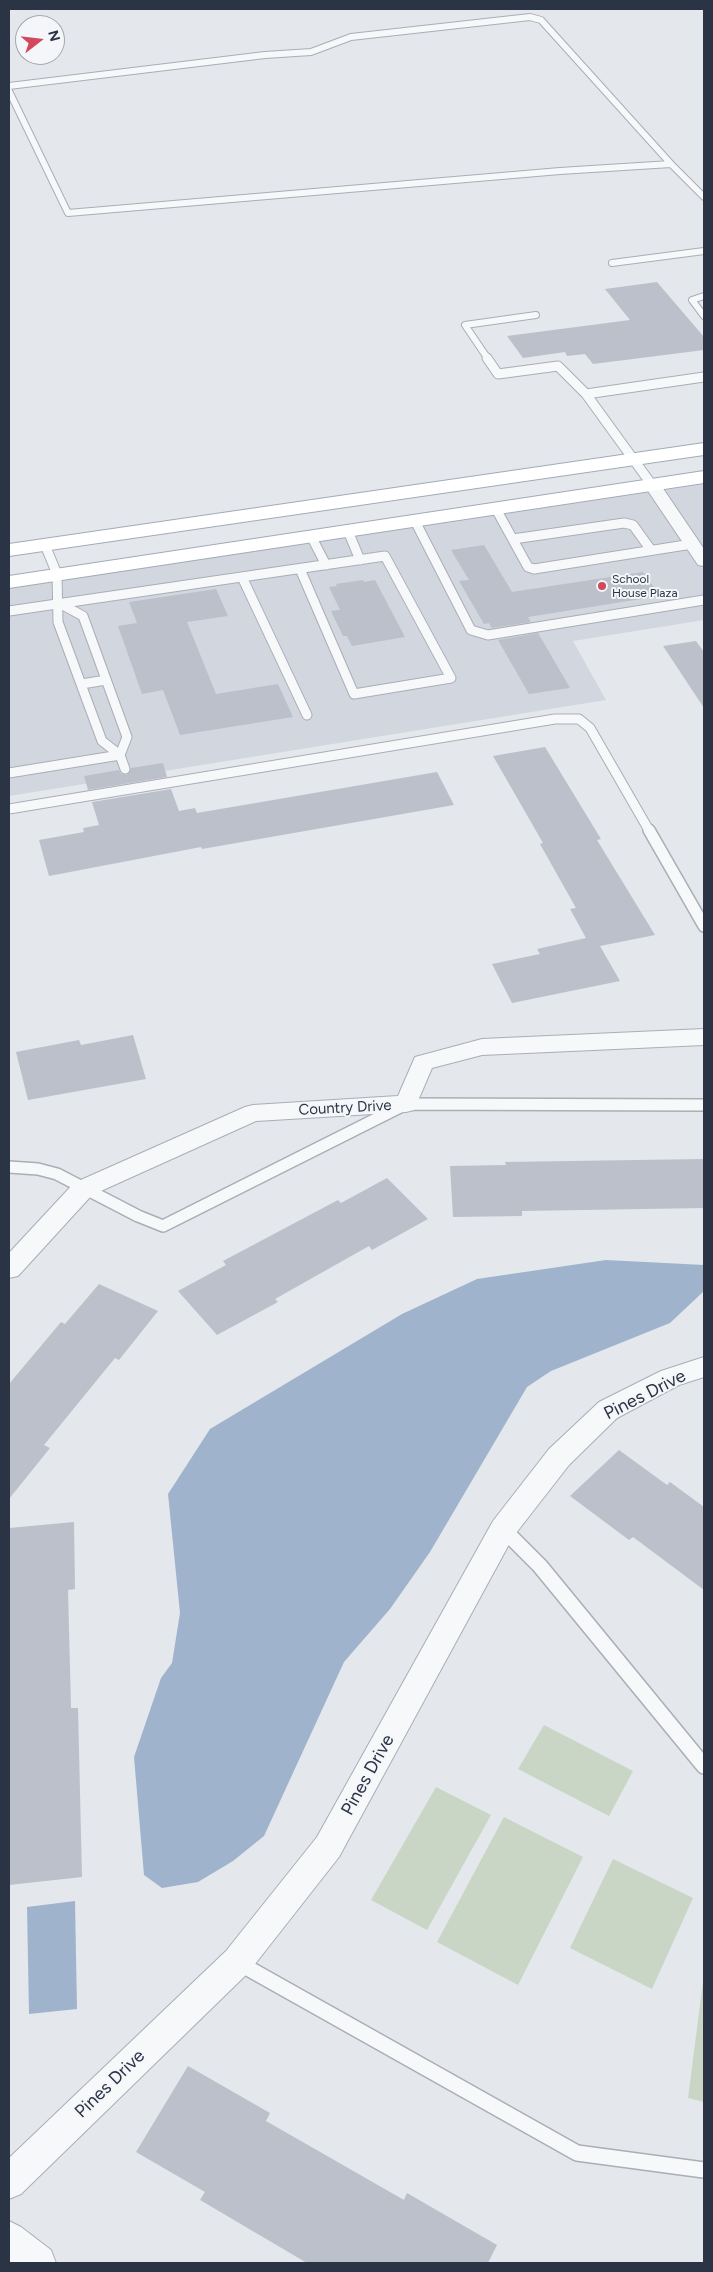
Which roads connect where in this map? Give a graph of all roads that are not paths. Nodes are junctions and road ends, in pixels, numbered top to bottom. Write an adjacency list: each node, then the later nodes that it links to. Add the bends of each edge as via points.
1 (9, 86): 3 (lane, via 311,52 351,37 530,17 541,20)
2 (9, 92): 3 (lane, via 68,213)
3 (671, 164): 4 (lane)
4 (704, 197)
5 (704, 252): 6 (lane)
6 (612, 263)
7 (704, 296): 9 (lane, via 692,300)
8 (536, 315): 11 (lane, via 465,325 498,374 558,366)
9 (704, 316)
10 (704, 377): 11 (lane)
11 (586, 394): 13 (lane)
12 (704, 449): 13 (main road)
13 (633, 460): 15 (lane); 22 (main road)
14 (704, 477): 15 (main road)
15 (652, 485): 16 (main road); 21 (street)
16 (496, 508): 17 (main road); 20 (lane)
17 (414, 521): 18 (main road); 32 (lane, via 471,630 488,635)
18 (348, 531): 19 (main road); 25 (lane)
19 (311, 536): 27 (lane); 29 (main road)
20 (513, 539): 24 (lane, via 624,523 633,526); 24 (lane, via 528,567 534,568)
21 (692, 544): 24 (lane); 26 (street)
22 (45, 545): 23 (main road); 29 (lane)
23 (9, 550)
24 (651, 550)
25 (360, 560): 27 (lane); 28 (lane, via 385,556 451,678 354,694)
26 (704, 561)
27 (326, 565): 28 (lane)
28 (300, 569): 30 (lane)
29 (57, 574): 31 (main road); 33 (lane)
30 (242, 578): 33 (lane); 37 (lane)
31 (9, 582)
32 (704, 600)
33 (59, 603): 34 (lane); 35 (lane, via 83,616); 36 (lane, via 58,622)
34 (9, 611)
35 (106, 680): 36 (lane); 38 (lane, via 127,737)
36 (82, 684): 38 (lane, via 102,741)
37 (307, 716)
38 (120, 755): 39 (lane); 40 (lane)
39 (125, 769)
40 (9, 773)
41 (9, 809): 42 (lane, via 131,785 555,719 578,719 590,728)
42 (704, 926)
43 (704, 1037): 44 (street, Country Drive, via 482,1048 424,1063)
44 (406, 1104): 45 (lane); 47 (street, Country Drive, via 253,1113); 47 (lane, via 163,1226)
45 (704, 1104)
46 (9, 1167): 47 (lane, via 57,1174)
47 (83, 1189): 48 (street, Country Drive)
48 (9, 1269)
49 (704, 1367): 50 (street, Pines Drive, via 670,1378 608,1410 559,1457)
50 (503, 1529): 51 (lane, via 540,1566); 52 (street, Pines Drive, via 328,1848)
51 (704, 1766)
52 (237, 1962): 53 (lane, via 577,2153); 54 (street, Pines Drive)
53 (704, 2170)
54 (9, 2182)
55 (9, 2239): 56 (street)
56 (38, 2263)

